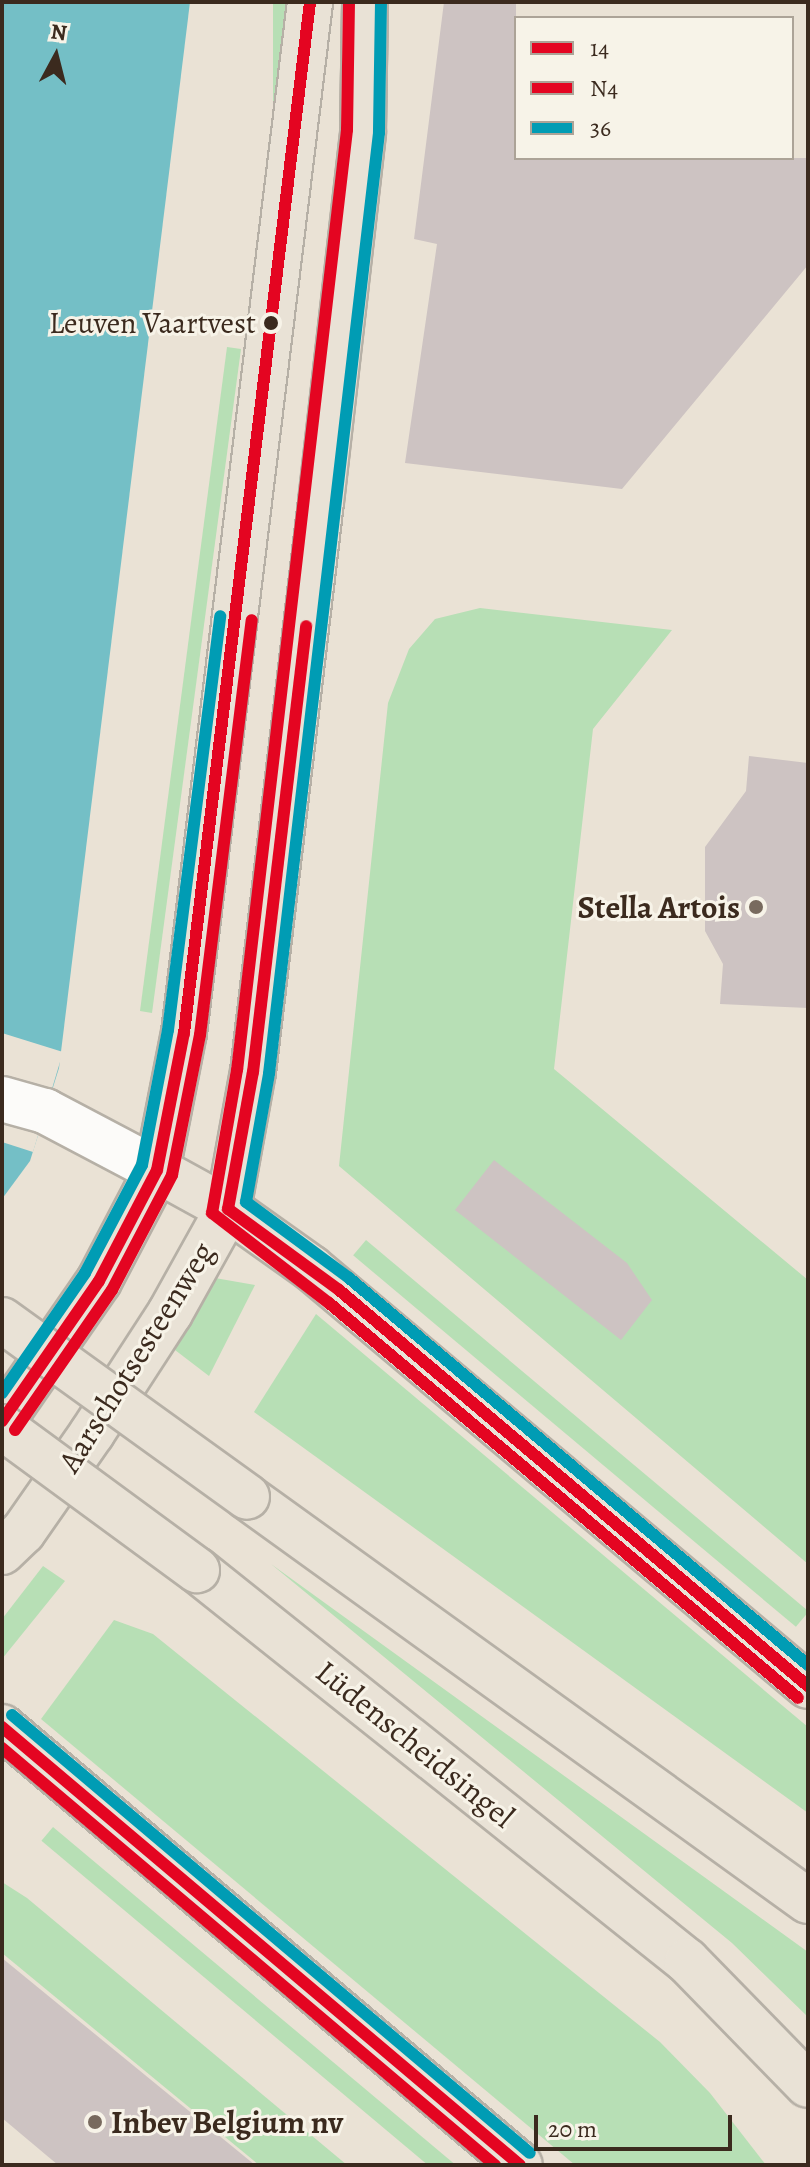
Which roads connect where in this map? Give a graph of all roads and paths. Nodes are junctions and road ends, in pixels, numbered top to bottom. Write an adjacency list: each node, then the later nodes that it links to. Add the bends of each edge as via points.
1 (310, 2): 4 (main road, via 184,1033)
2 (365, 2): 5 (main road, Aarschotsesteenweg, via 363,131 253,1072)
3 (2, 1099): 4 (street, via 45,1111)
4 (157, 1170): 5 (main road); 7 (main road, via 99,1281)
5 (228, 1209): 8 (main road, Aarschotsesteenweg, via 101,1420 23,1532); 9 (main road, via 339,1290)
6 (2, 1320): 11 (main road, bridge)
7 (2, 1424): 12 (main road, Lüdenscheidsingel, bridge, via 197,1570 687,1961)
8 (2, 1552)
9 (808, 1686)
10 (2, 1727): 13 (main road)
11 (808, 1901)
12 (808, 2085)
13 (520, 2165)

